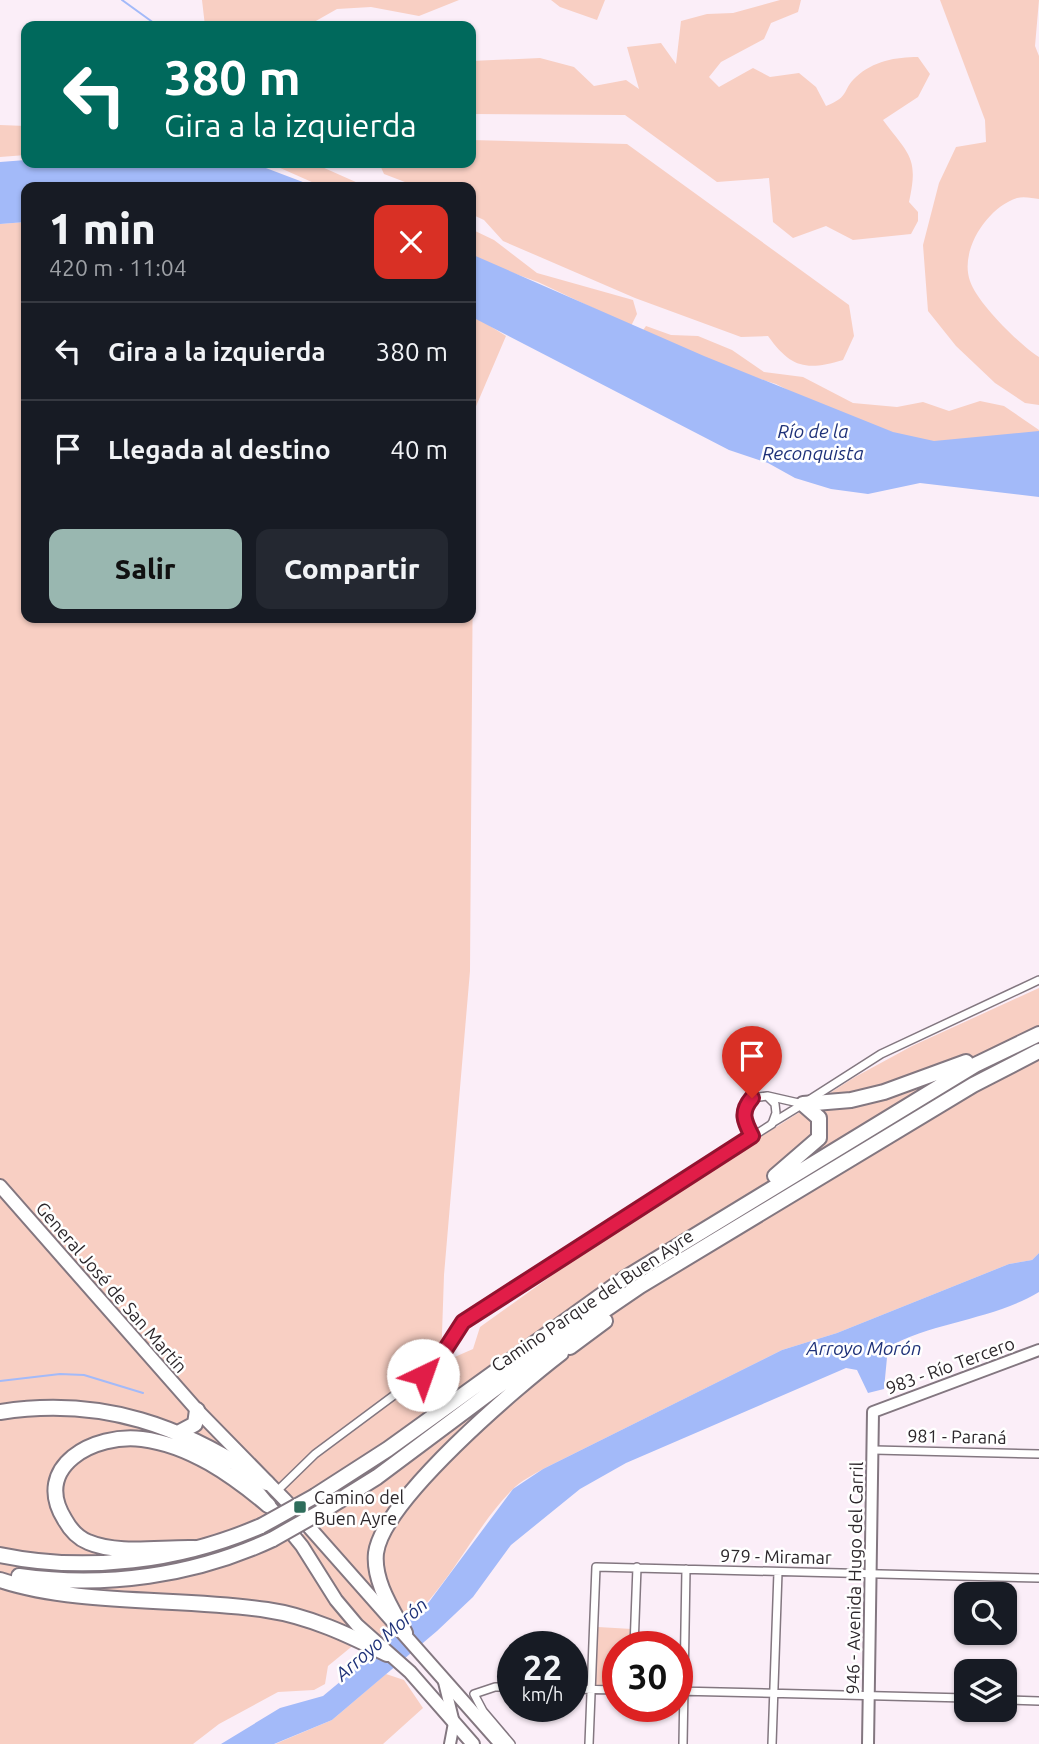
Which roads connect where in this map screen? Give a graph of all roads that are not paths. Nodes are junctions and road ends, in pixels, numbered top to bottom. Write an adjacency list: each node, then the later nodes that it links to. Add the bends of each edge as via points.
1 (1039, 980): 6 (street, via 881,1054)
2 (1039, 1034): 3 (highway, Camino Parque del Buen Ayre)
3 (1016, 1044): 6 (highway, via 884,1092); 10 (highway, Camino Parque del Buen Ayre)
4 (1039, 1051): 11 (highway, Camino Parque del Buen Ayre, via 973,1085)
5 (767, 1096): 6 (street); 7 (street, via 775,1104); 8 (street, via 752,1098 746,1105 744,1121)
6 (803, 1104): 7 (street); 10 (highway, via 819,1118 816,1143)
7 (772, 1124): 8 (street)
8 (752, 1136): 20 (street, via 463,1322 436,1364 344,1431)
9 (0, 1186): 13 (main road, General José de San Martín)
10 (727, 1214): 21 (highway, Camino Parque del Buen Ayre, bridge, via 624,1279 388,1449 314,1496 261,1526)
11 (720, 1237): 27 (highway, Camino Parque del Buen Ayre, bridge, via 555,1344 398,1461 273,1539 231,1557 153,1576 75,1581); 30 (highway, via 517,1387 475,1425 405,1502 384,1531 376,1565)
12 (1039, 1350): 15 (street, 983 - Río Tercero)
13 (197, 1410): 16 (highway, via 195,1424); 19 (main road, General José de San Martín); 20 (main road, General José de San Martín)
14 (0, 1412): 16 (highway, via 99,1410)
15 (873, 1412): 17 (street, 946 - Avenida Hugo del Carril)
16 (180, 1432): 19 (highway)
17 (874, 1450): 18 (street, 981 - Paraná); 26 (street, 946 - Avenida Hugo del Carril)
18 (1039, 1454)
19 (231, 1459): 20 (highway); 20 (main road, General José de San Martín)
20 (270, 1493): 21 (highway, via 155,1441 129,1438 88,1445 64,1465 57,1488 58,1507 83,1540 101,1546); 30 (main road, General José de San Martín); 34 (main road, General José de San Martín)
21 (194, 1548): 22 (highway, Camino Parque del Buen Ayre, via 144,1559 80,1563)
22 (0, 1555)
23 (637, 1567): 24 (street, 979 - Miramar); 31 (street); 39 (street, 979 - Miramar, via 596,1567)
24 (687, 1569): 25 (street, 979 - Miramar); 32 (street)
25 (778, 1572): 26 (street, 979 - Miramar); 42 (street)
26 (871, 1573): 28 (street, 979 - Miramar); 43 (street, 946 - Avenida Hugo del Carril)
27 (0, 1574)
28 (1039, 1578)
29 (0, 1580): 34 (highway, via 57,1592 269,1610)
30 (391, 1614): 33 (highway)
31 (635, 1631)
32 (684, 1631)
33 (405, 1633): 36 (main road)
34 (365, 1638): 35 (highway)
35 (387, 1654): 47 (main road)
36 (442, 1679): 47 (street); 53 (main road)
37 (497, 1687): 54 (street, via 474,1694)
38 (588, 1690): 39 (street)
39 (592, 1690): 40 (street); 55 (street)
40 (602, 1690)
41 (693, 1691): 42 (street)
42 (772, 1693): 43 (street); 57 (street)
43 (870, 1695): 44 (street); 58 (street, 946 - Avenida Hugo del Carril)
44 (954, 1698)
45 (1017, 1700): 46 (street)
46 (1039, 1701)
47 (458, 1722): 49 (street); 50 (street); 51 (main road); 52 (main road, via 472,1723)
48 (682, 1722): 56 (street)
49 (450, 1744)
50 (466, 1744)
51 (473, 1744)
52 (493, 1744)
53 (501, 1744)
54 (512, 1744)
55 (589, 1744)
56 (683, 1744)
57 (772, 1744)
58 (868, 1744)

